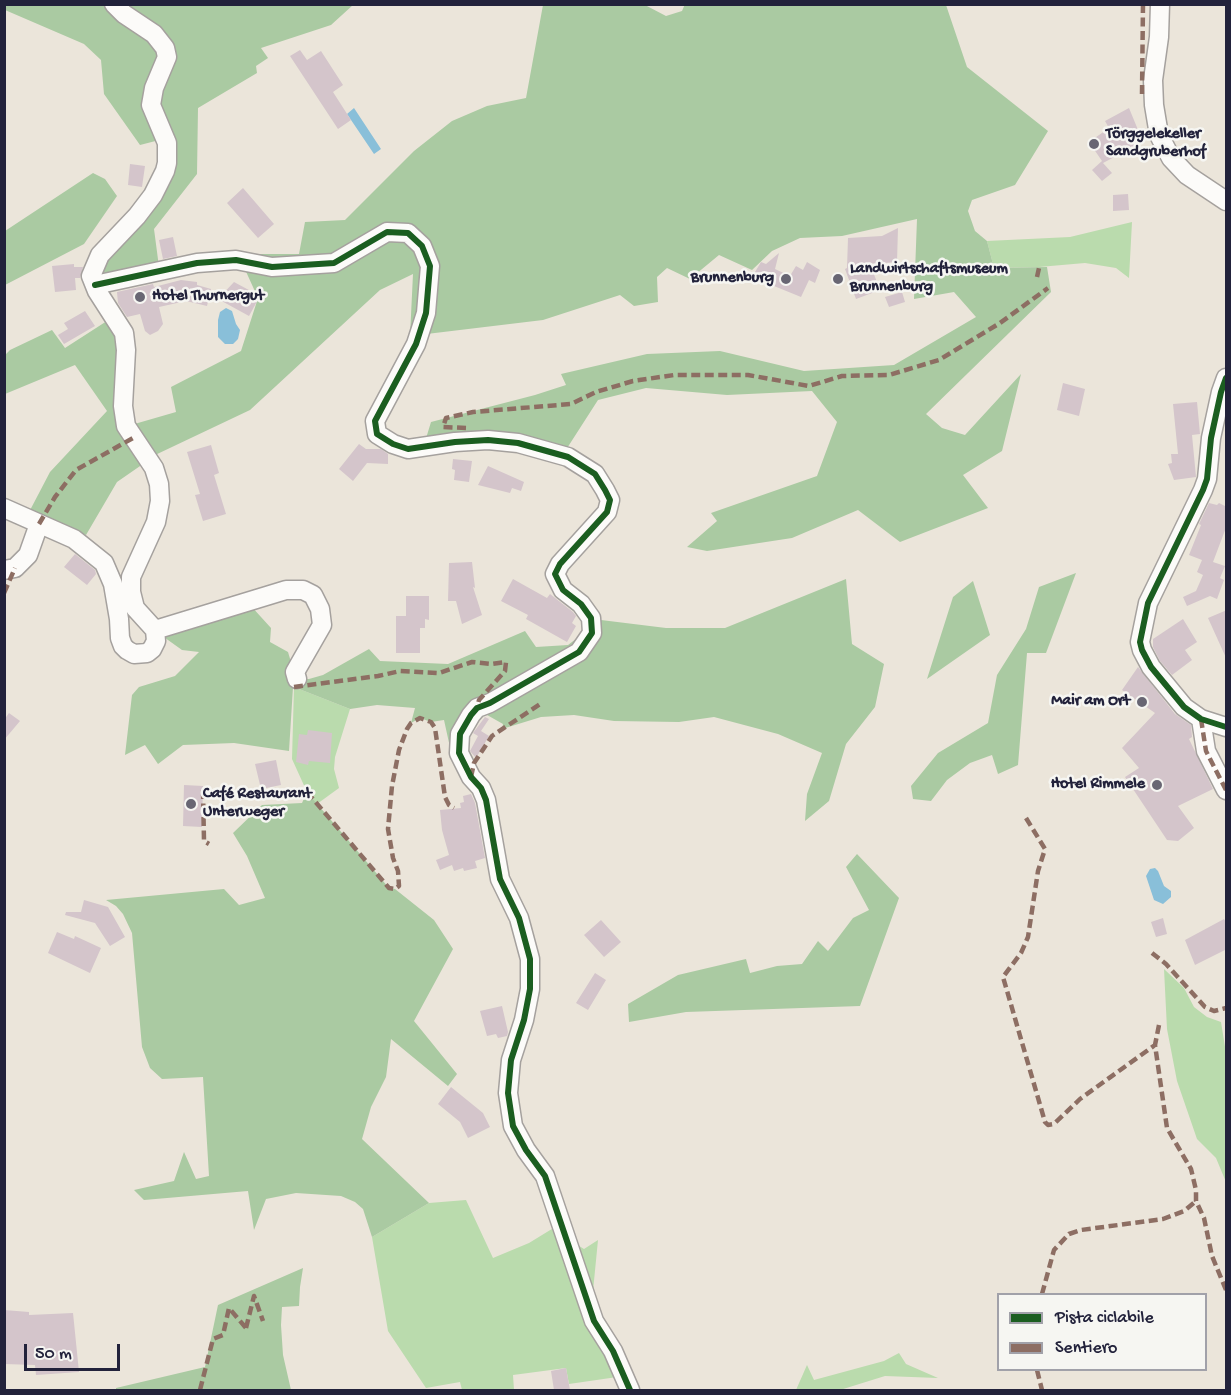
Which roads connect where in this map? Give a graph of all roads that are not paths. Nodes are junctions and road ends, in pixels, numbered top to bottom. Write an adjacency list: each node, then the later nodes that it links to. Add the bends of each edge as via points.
1 (114, 4): 4 (street, via 154,34 165,48 167,57 151,105 166,143 167,163 153,195 100,255 91,276)
2 (1160, 4): 3 (street, via 1153,80 1158,135 1187,175)
3 (1227, 201)
4 (95, 285): 9 (street, via 124,333 126,426 154,468 159,484 156,522 131,577 135,608); 14 (street, via 197,263 236,260 272,267 334,263 387,232 408,233 422,246 430,266 428,301 416,344 375,421 377,434 408,449 488,440 518,443 568,457 595,474 606,490 610,500 607,512 555,574 564,590 591,618 592,633 579,652 477,708 460,734 459,753 486,800 500,879 519,918 530,958 530,989 511,1059 508,1093 513,1126 545,1176 594,1321)
5 (1227, 378): 11 (street, via 1211,438 1207,479 1148,603 1140,642 1151,667 1184,707)
6 (4, 508): 7 (street)
7 (39, 524): 8 (street, via 28,555 15,568); 9 (street, via 68,536 104,563 113,584 123,646 134,654 147,653 156,641)
8 (4, 570)
9 (155, 630): 10 (street, via 286,590 303,590 313,595 322,626 295,672)
10 (297, 679)
11 (1201, 719): 12 (street); 13 (street, via 1206,751)
12 (1227, 727)
13 (1227, 790)
14 (630, 1390)

